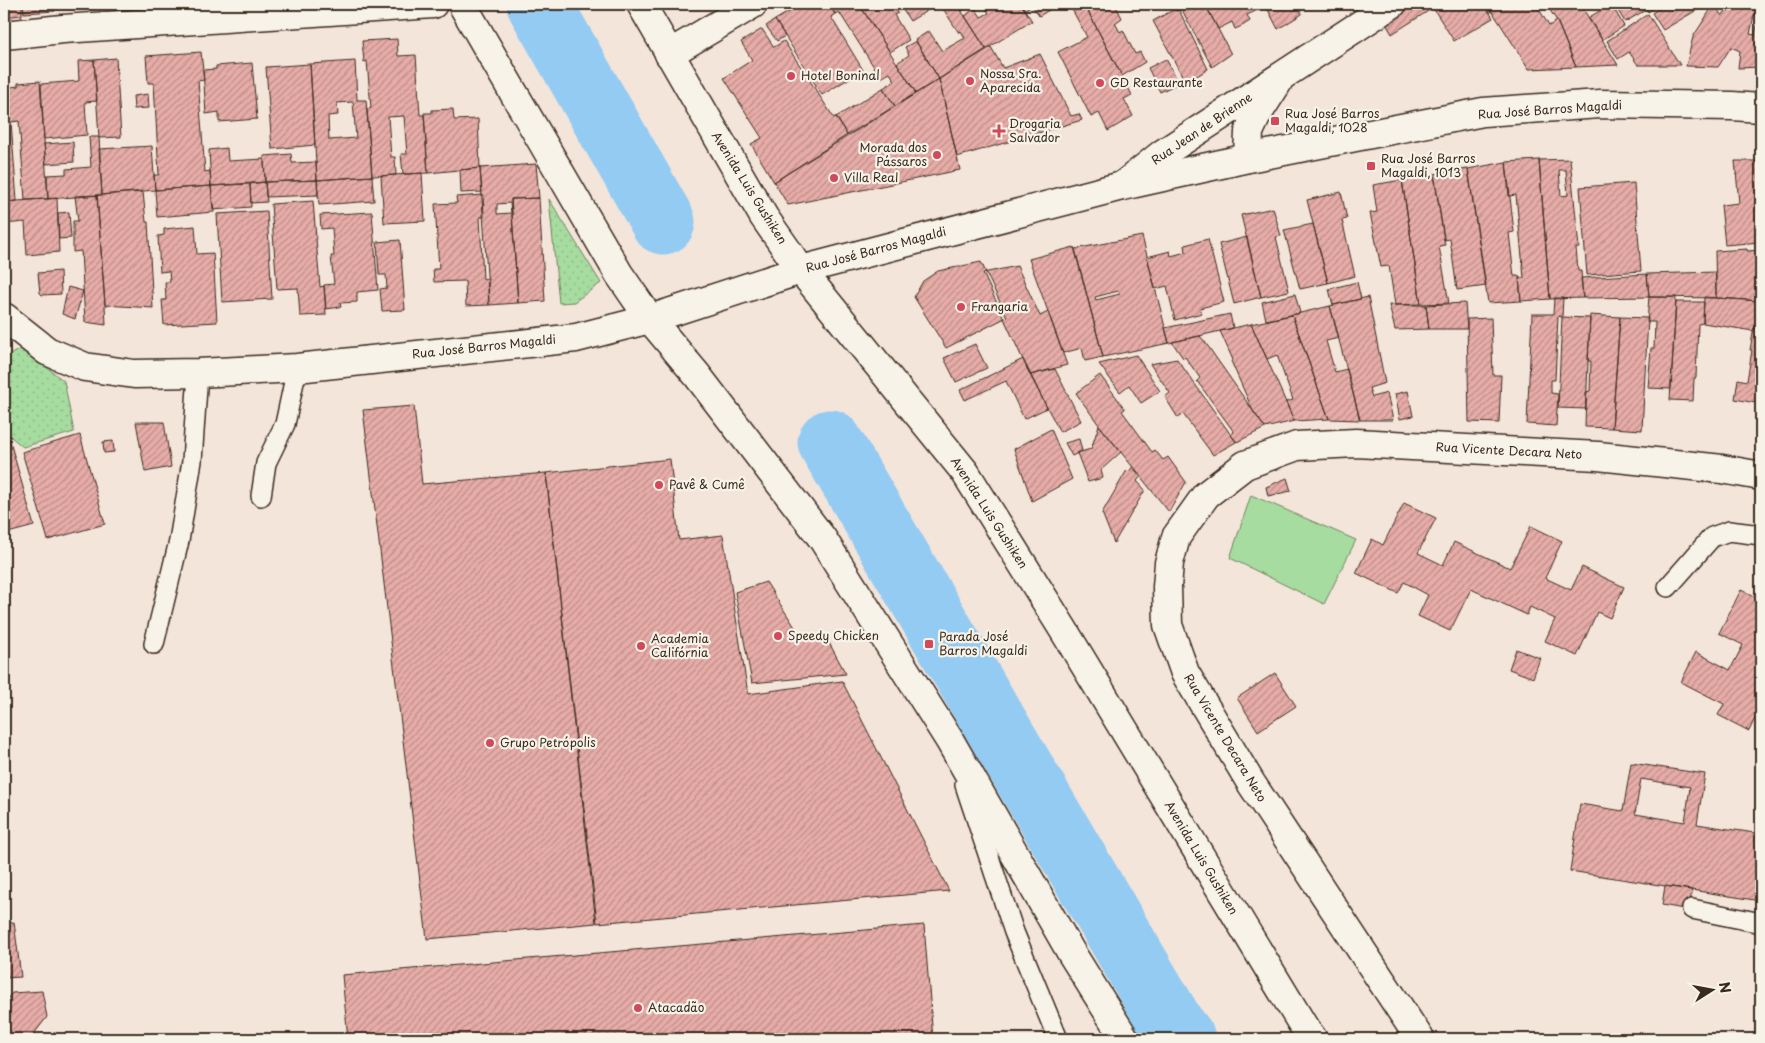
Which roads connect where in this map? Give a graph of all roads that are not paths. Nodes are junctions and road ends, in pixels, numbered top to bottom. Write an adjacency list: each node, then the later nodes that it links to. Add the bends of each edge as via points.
1 (432, 4): 6 (main road)
2 (462, 4): 14 (main road, via 619,274)
3 (641, 4): 7 (main road, Avenida Luis Gushiken)
4 (753, 4): 7 (main road)
5 (1392, 4): 8 (main road, Rua Jean de Brienne)
6 (4, 35)
7 (669, 54): 12 (main road, Avenida Luis Gushiken, via 764,217)
8 (1283, 75): 10 (main road, Rua Jean de Brienne, via 1257,115 1250,132); 11 (main road, Rua Jean de Brienne, via 1162,154)
9 (1761, 108): 10 (main road, Rua José Barros Magaldi, via 1600,104 1483,112)
10 (1248, 158): 11 (main road, Rua José Barros Magaldi)
11 (1122, 186): 12 (main road, Rua José Barros Magaldi)
12 (801, 270): 14 (main road, Rua José Barros Magaldi); 27 (main road, Avenida Luis Gushiken, via 966,472)
13 (4, 317): 16 (main road, Rua José Barros Magaldi, via 47,351 85,367 134,374)
14 (650, 319): 15 (main road, Rua José Barros Magaldi, via 576,338); 22 (main road, via 822,538)
15 (297, 368): 16 (main road, Rua José Barros Magaldi); 18 (lane, via 285,424 266,463)
16 (198, 373): 21 (lane, via 191,470 179,541)
17 (1761, 476): 28 (main road, Rua Vicente Decara Neto, via 1598,456 1356,443 1298,446 1245,465 1206,495 1176,537 1169,563 1168,625 1185,673 1251,783)
18 (261, 496)
19 (1761, 535): 20 (lane, via 1729,531 1712,537)
20 (1668, 587)
21 (154, 644)
22 (950, 741): 25 (lane, via 1014,932); 26 (main road, via 1072,954)
23 (1692, 909): 24 (lane)
24 (1761, 923)
25 (1058, 1039)
26 (1125, 1039)
27 (1313, 1039)
28 (1420, 1039)

